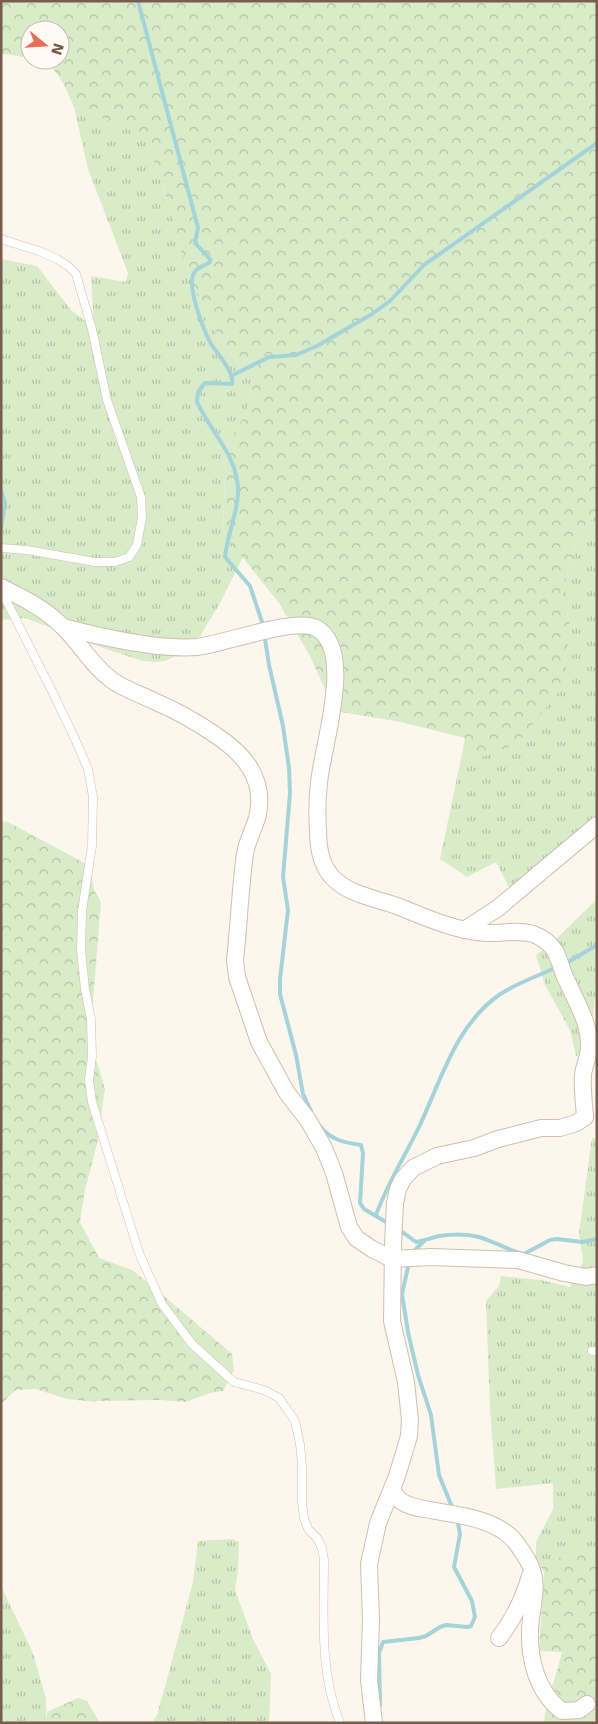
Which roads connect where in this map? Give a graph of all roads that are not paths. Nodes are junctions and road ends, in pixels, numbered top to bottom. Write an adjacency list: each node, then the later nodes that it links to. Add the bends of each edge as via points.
1 (1, 239): 2 (lane, via 57,259 76,274 107,400 140,497 142,517 137,545 129,557 115,562 94,562)
2 (1, 548)
3 (1, 589): 4 (street, via 44,610); 14 (lane, via 75,739 88,770 93,797 92,846 82,911 81,950 91,1019 89,1080 92,1102 138,1253 162,1304 192,1344 234,1382 264,1390 279,1398 295,1421 300,1444 304,1518 322,1548 324,1560 326,1670)
4 (63, 627): 6 (street, via 100,637 197,647 302,625 314,627 324,634 333,646 336,682 319,783 320,855 333,878 353,892); 8 (street, via 111,680 179,712 215,734 251,768 257,784 258,815 245,851 235,960 237,977 266,1056 324,1148 349,1227 364,1244)
5 (597, 825): 6 (street, via 498,908)
6 (464, 930): 7 (street, via 534,935 555,951 588,1032 589,1047 583,1073)
7 (591, 1119): 8 (street, via 498,1139 437,1156 413,1168 398,1189)
8 (392, 1259): 9 (street, via 518,1260 564,1273); 10 (street, via 392,1321 406,1382 410,1420 404,1453)
9 (597, 1276)
10 (392, 1489): 11 (street, via 400,1501 412,1506 487,1522 514,1539); 15 (street, via 378,1523 369,1564 369,1680)
11 (532, 1569): 12 (street, via 519,1607); 13 (street, via 535,1585 530,1635 536,1674 544,1692 562,1711 580,1710)
12 (499, 1638)
13 (587, 1704)
14 (340, 1723)
15 (374, 1723)

